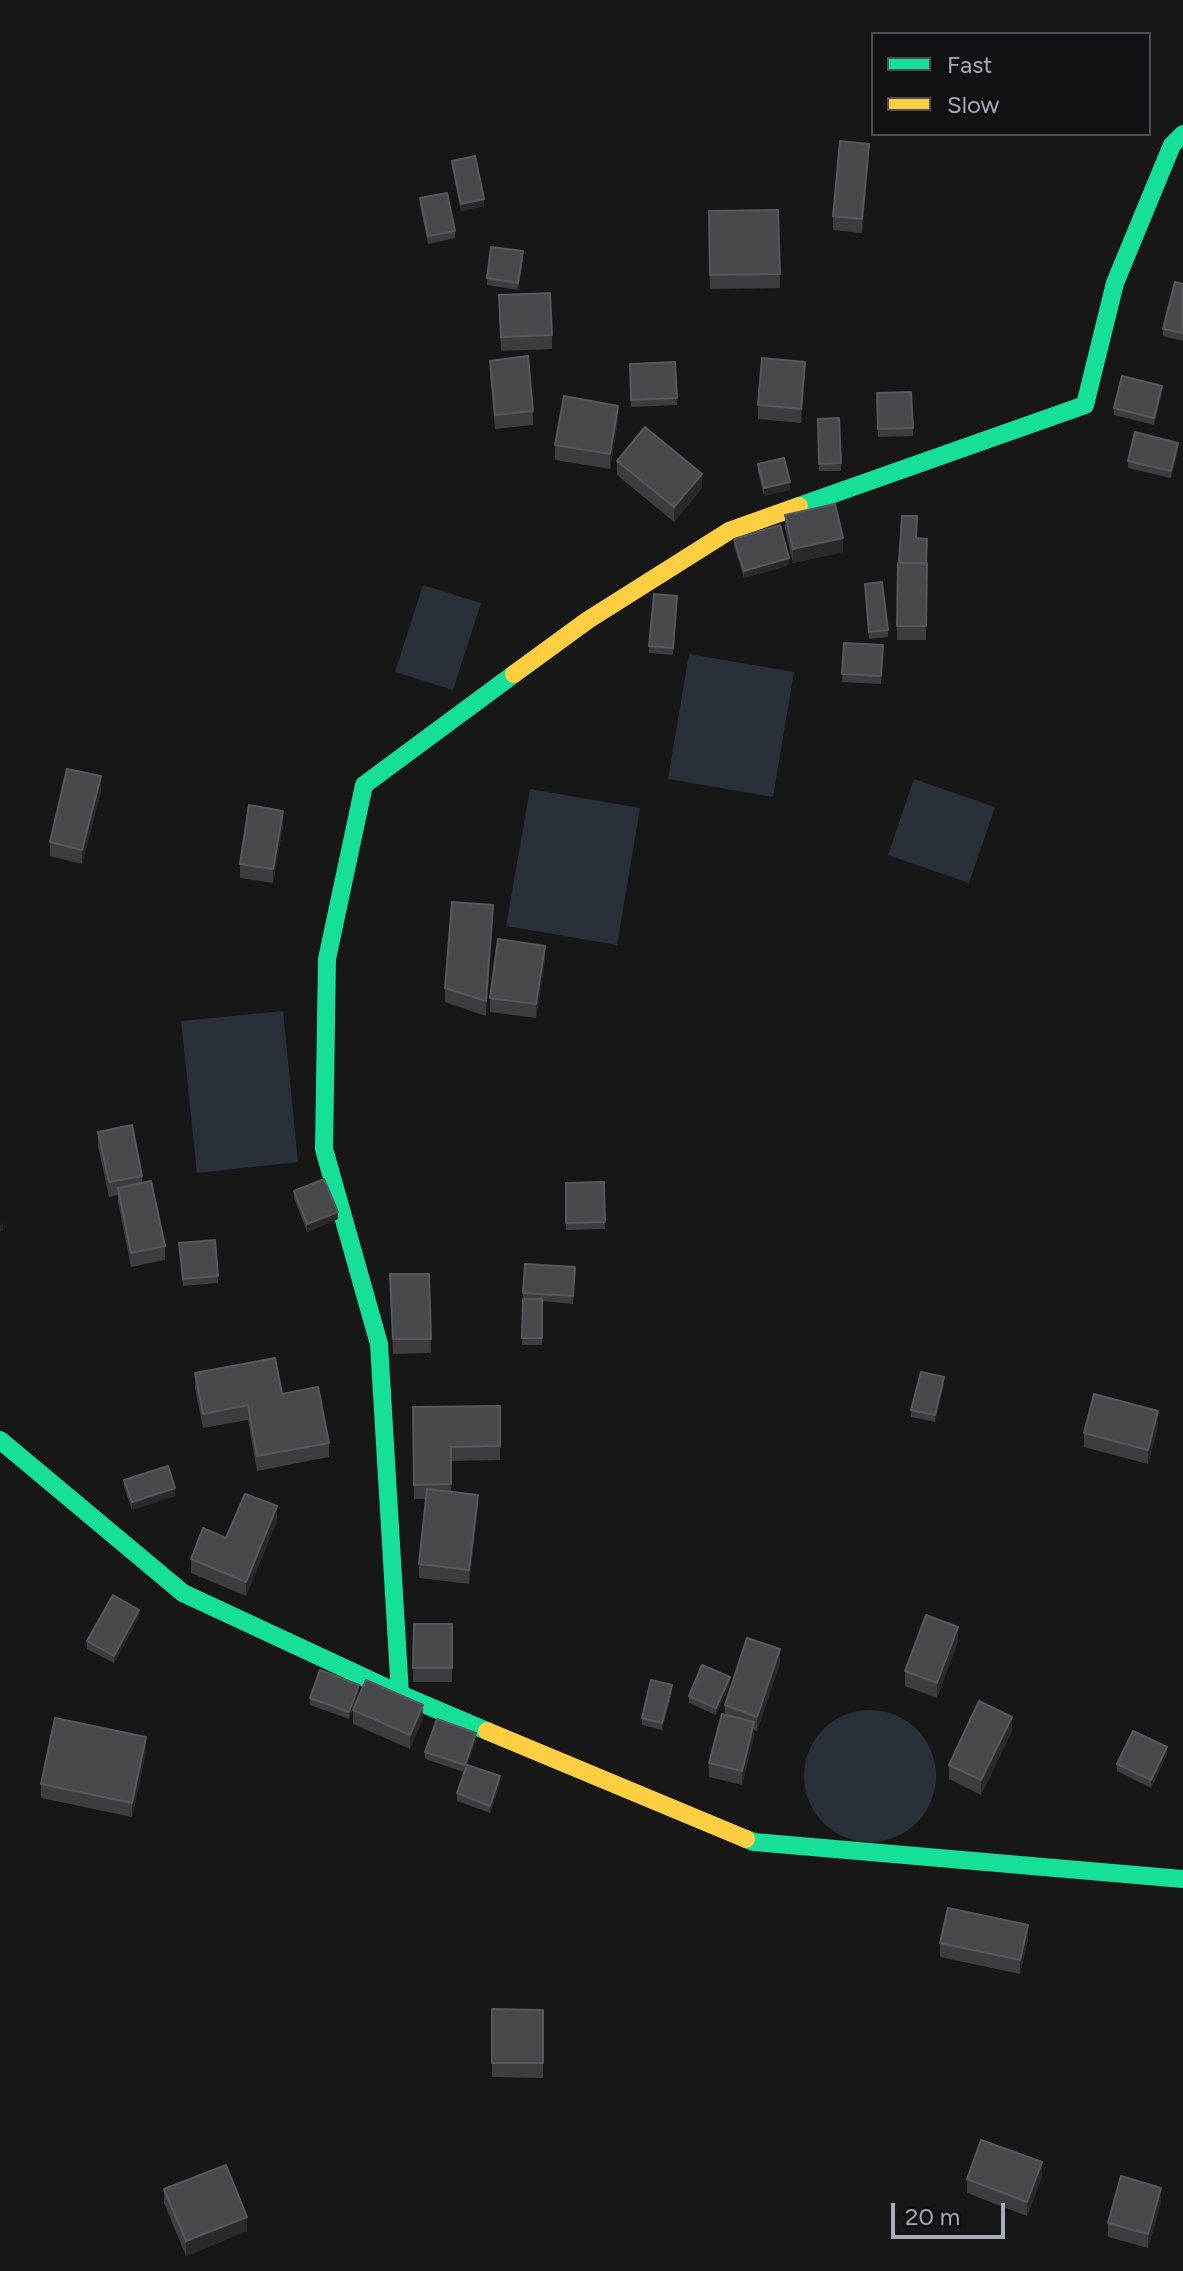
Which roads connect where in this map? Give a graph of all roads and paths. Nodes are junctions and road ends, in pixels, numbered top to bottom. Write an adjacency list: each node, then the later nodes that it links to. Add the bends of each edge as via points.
1 (1183, 134): 3 (street, via 1172,145 1115,283 1085,405 729,531 588,620 364,785 327,959 324,1149 379,1344)
2 (0, 1440): 3 (street, via 183,1593)
3 (400, 1694): 4 (street, via 754,1842)
4 (1183, 1879)

